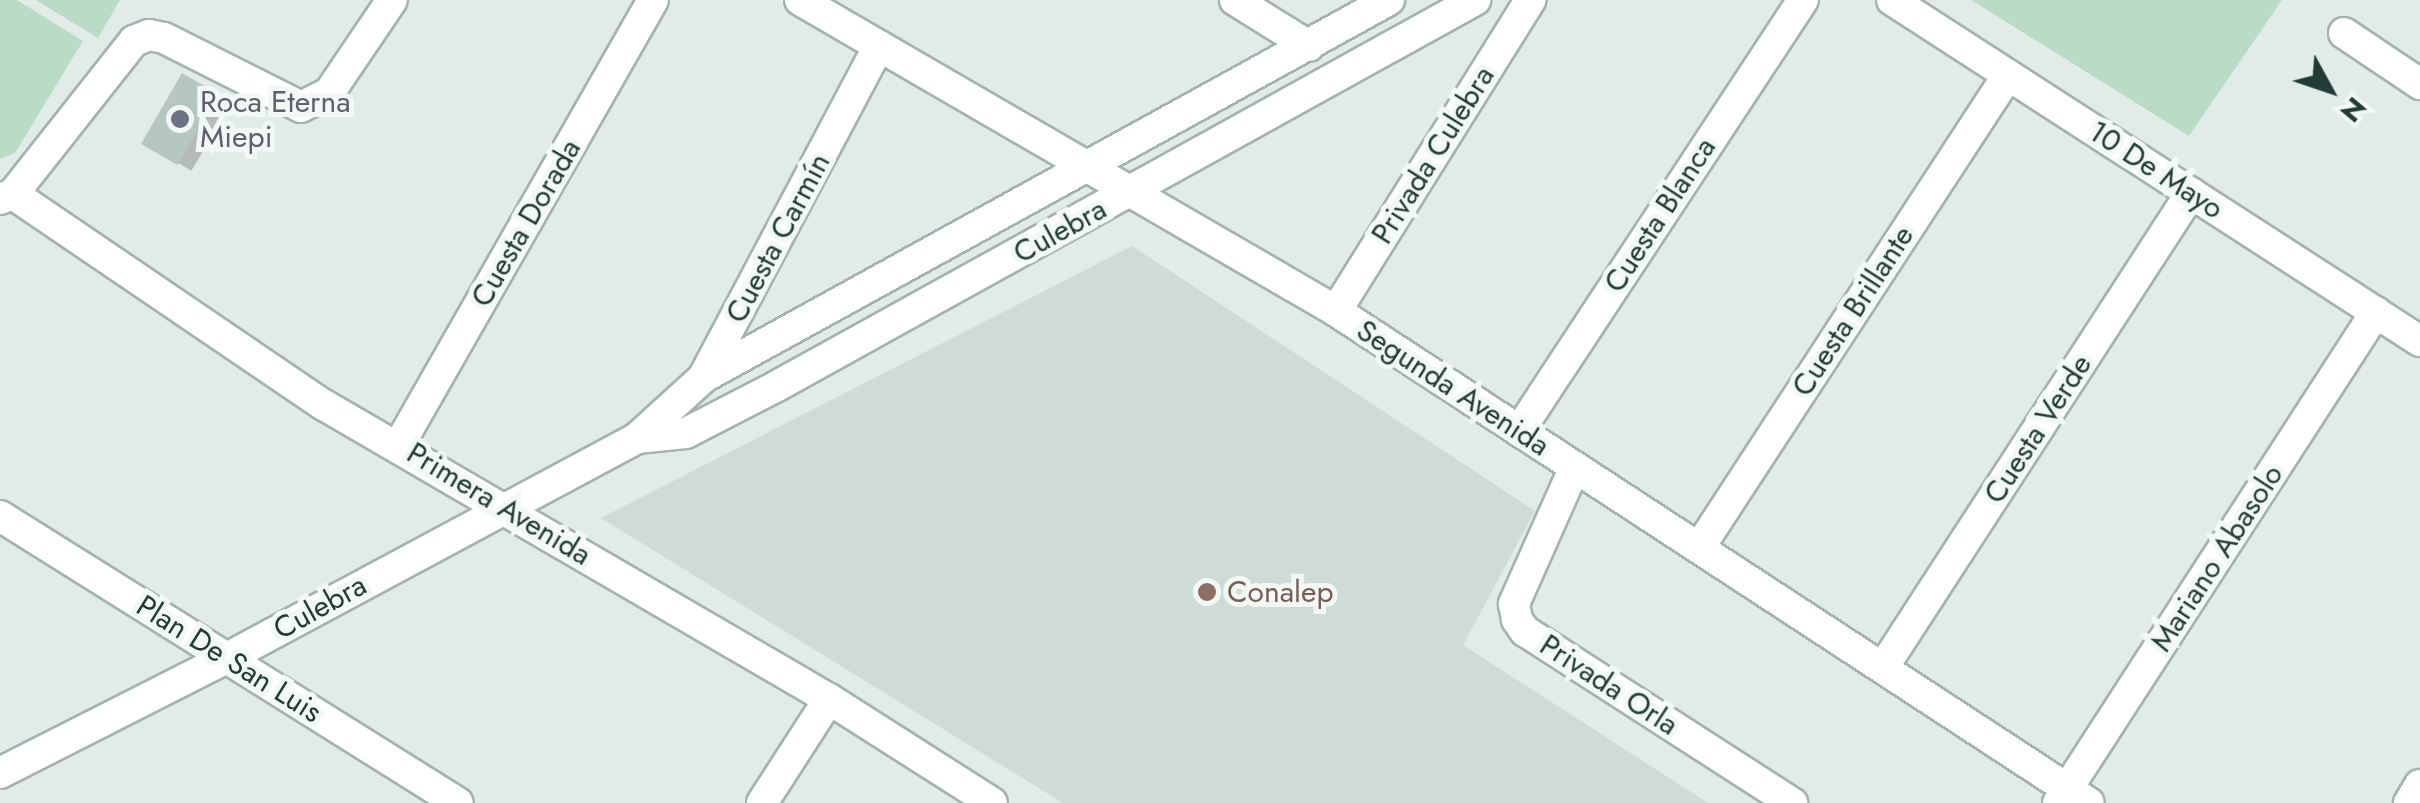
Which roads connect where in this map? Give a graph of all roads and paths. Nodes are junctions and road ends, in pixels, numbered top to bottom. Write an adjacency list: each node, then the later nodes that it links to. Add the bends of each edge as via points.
1 (392, 0): 18 (street, via 328,93 302,107 164,38 134,42)
2 (654, 0): 26 (street, Cuesta Dorada)
3 (800, 0): 11 (street, Segunda Avenida)
4 (1390, 0): 12 (street, Culebra)
5 (1475, 0): 16 (street, Culebra)
6 (1530, 0): 19 (street, Privada Culebra)
7 (1803, 0): 23 (street, Cuesta Blanca)
8 (1892, 0): 13 (street, 10 De Mayo)
9 (1237, 1): 12 (street)
10 (2344, 33): 14 (street)
11 (879, 46): 15 (street, Segunda Avenida); 22 (street, Cuesta Carmín)
12 (1309, 46): 15 (street, Culebra)
13 (2008, 74): 17 (street, 10 De Mayo); 30 (street, Cuesta Brillante)
14 (2420, 84)
15 (1082, 167): 16 (street, Segunda Avenida); 22 (street, Culebra)
16 (1132, 192): 19 (street, Segunda Avenida); 24 (street, Culebra)
17 (2191, 193): 20 (street, 10 De Mayo); 32 (street, Cuesta Verde)
18 (6, 197): 26 (street, Primera Avenida, via 324,405)
19 (1336, 311): 23 (street, Segunda Avenida)
20 (2376, 312): 21 (street, 10 De Mayo); 36 (street, Mariano Abasolo)
21 (2420, 342)
22 (704, 377): 24 (street, Cuesta Carmín); 25 (street, Culebra)
23 (1519, 432): 27 (street, Segunda Avenida)
24 (686, 433): 25 (street, Culebra)
25 (637, 438): 28 (street, Culebra)
26 (399, 445): 28 (street, Primera Avenida)
27 (1574, 469): 30 (street, Segunda Avenida); 40 (street, Privada Orla, via 1514,604 1517,620 1525,632)
28 (503, 506): 31 (street, Culebra); 33 (street, Primera Avenida)
29 (0, 516): 31 (street, Plan De San Luis)
30 (1699, 548): 32 (street, Segunda Avenida)
31 (227, 658): 34 (street, Culebra); 37 (street, Plan De San Luis)
32 (1884, 666): 36 (street, Segunda Avenida)
33 (829, 699): 38 (street); 39 (street, Primera Avenida)
34 (0, 772)
35 (2420, 784): 41 (street)
36 (2071, 798)
37 (458, 803)
38 (762, 803)
39 (992, 803)
40 (1792, 803)
41 (2409, 803)

